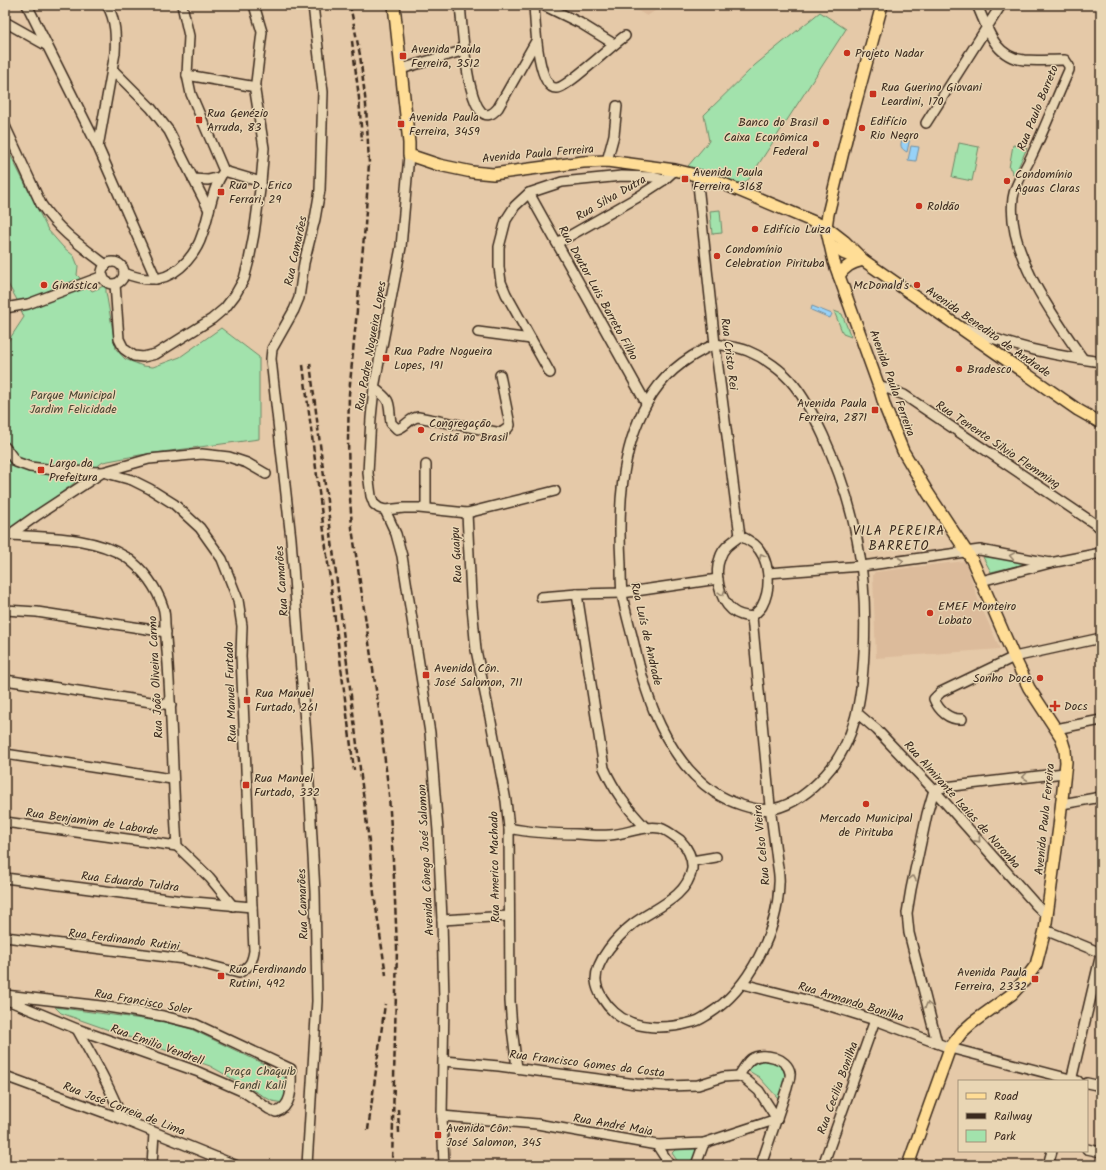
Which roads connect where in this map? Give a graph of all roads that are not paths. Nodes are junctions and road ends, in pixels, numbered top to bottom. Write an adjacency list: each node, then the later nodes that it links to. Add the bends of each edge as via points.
1 (27, 5): 18 (street)
2 (107, 5): 20 (street, via 114,23 116,38)
3 (182, 5): 22 (street, via 188,36)
4 (254, 5): 23 (street, via 262,32)
5 (313, 5): 145 (street, Rua Camarões, via 323,92 320,190 299,298 272,349 271,359 291,539 315,892 317,1001)
6 (394, 5): 21 (main road)
7 (460, 5): 19 (street)
8 (534, 5): 16 (street)
9 (543, 5): 17 (street, via 580,23)
10 (882, 5): 38 (main road, via 848,131)
11 (977, 5): 14 (street, Rua Paulo Barreto)
12 (1001, 5): 14 (street)
13 (5, 22): 18 (street)
14 (987, 27): 25 (street); 53 (street, Rua Paulo Barreto, via 995,44 1003,53 1013,58 1065,60 1069,66 1016,187 1013,212 1015,232 1026,267)
15 (625, 36): 17 (street)
16 (536, 41): 17 (street, via 544,79 553,88 558,88 587,68); 19 (street, via 498,108 487,116 479,110 471,92)
17 (614, 44)
18 (46, 45): 27 (street)
19 (465, 50): 21 (street)
20 (112, 69): 27 (street); 33 (street, via 151,108 169,131)
21 (401, 69): 28 (main road)
22 (187, 75): 23 (street); 31 (street, via 191,94)
23 (256, 87): 35 (street, via 264,148)
24 (617, 106): 29 (street, via 614,135)
25 (926, 123)
26 (5, 126): 42 (street, via 48,215 67,236)
27 (98, 147): 46 (street)
28 (409, 155): 29 (main road, Avenida Paula Ferreira, via 439,165 493,174 556,164); 58 (street, Rua Padre Nogueira Lopes, via 402,247)
29 (607, 162): 30 (main road, Avenida Paula Ferreira)
30 (675, 170): 32 (main road, Avenida Paula Ferreira); 34 (street, Rua Silva Dutra)
31 (222, 174): 33 (street, via 208,180); 35 (street); 37 (street)
32 (697, 175): 38 (main road, Avenida Paula Ferreira); 52 (street, Rua Cristo Rei)
33 (193, 179): 37 (street)
34 (664, 180): 36 (street, via 622,176 562,182); 39 (street, Rua Silva Dutra)
35 (261, 182): 47 (street, via 244,279 225,308 212,319 156,354 143,358 134,356 124,349 118,339)
36 (529, 194): 39 (street, Rua Doutor Luis Barreto Filho); 51 (street, via 515,206 506,220 499,267 506,294)
37 (209, 210): 46 (street, via 195,252 174,273)
38 (826, 227): 40 (main road, Avenida Paula Ferreira); 41 (main road, Avenida Benedito de Andrade)
39 (557, 243): 59 (street, Rua Doutor Luis Barreto Filho)
40 (830, 244): 41 (main road, Avenida Benedito de Andrade, via 843,253); 45 (main road, Avenida Paula Ferreira)
41 (863, 260): 45 (main road, via 845,267); 49 (main road, Avenida Benedito de Andrade)
42 (106, 265): 43 (street, via 115,263); 44 (street, via 102,271)
43 (124, 273): 46 (street, via 136,278); 47 (street)
44 (103, 276): 47 (street, via 108,283); 48 (street, via 28,304)
45 (839, 276): 57 (main road, Avenida Paula Ferreira)
46 (156, 279)
47 (115, 284)
48 (5, 308)
49 (950, 322): 53 (street, via 1028,349); 60 (main road, Avenida Benedito de Andrade)
50 (478, 332): 51 (street)
51 (531, 339): 55 (street)
52 (715, 344): 59 (street, Rua Luís de Andrade, via 681,362 664,378); 71 (street, Rua Cristo Rei); 76 (street, Rua Luís de Andrade, via 748,351 770,363 798,390 812,412 845,489)
53 (1083, 359): 54 (street)
54 (1101, 362)
55 (550, 373)
56 (500, 376): 58 (street, via 510,425 500,433 418,417 410,419 403,427 397,429 391,423 388,398)
57 (879, 387): 69 (street, Rua Tenente Silvio Flemming, via 889,388 904,395); 72 (main road, Avenida Paula Ferreira, via 903,451)
58 (374, 388): 67 (street, Rua Padre Nogueira Lopes, via 368,473 370,496 374,504)
59 (646, 403): 80 (street, Rua Luís de Andrade, via 628,450 623,484 619,534)
60 (1101, 423)
61 (5, 447): 63 (street, via 16,462 30,468)
62 (426, 466): 66 (street)
63 (103, 472): 64 (street, via 149,459 202,454 229,457 247,463); 70 (street); 110 (street, Rua Manuel Furtado, via 132,480 150,489 174,504 200,528 222,559 238,600 242,626 241,656)
64 (266, 474)
65 (555, 491): 68 (street)
66 (426, 508): 67 (street); 68 (street)
67 (385, 510): 74 (street, Rua Padre Nogueira Lopes)
68 (467, 514): 82 (street, Rua Guaipu)
69 (1101, 528)
70 (8, 536): 86 (street, Rua João Oliveira Carmo, via 84,541 108,548 127,558 156,588 164,609)
71 (740, 536): 77 (street, one-way to 71, via 762,554 754,544); 78 (street, via 727,546 720,557)
72 (967, 552): 75 (street, one-way to 72, via 980,550); 76 (street, one-way to 72); 79 (main road, Avenida Paula Ferreira)
73 (1101, 553): 75 (street)
74 (402, 556): 113 (street, Avenida Cônego José Salomon, via 430,733)
75 (1050, 563): 79 (street)
76 (862, 566): 77 (street); 91 (street, Rua Luís de Andrade, via 865,624 862,691)
77 (768, 573): 85 (street, via 762,607)
78 (718, 579): 80 (street); 85 (street, one-way to 85, via 723,598 731,609 741,615)
79 (981, 581): 88 (main road, Avenida Paula Ferreira)
80 (622, 593): 81 (street); 101 (street, Rua Luís de Andrade, via 639,669 666,738 686,767 702,784 722,798 740,806)
81 (577, 594): 83 (street); 103 (street, via 604,768 612,786)
82 (471, 596): 104 (street, Rua Americo Machado, via 476,650)
83 (541, 597)
84 (5, 610): 86 (street, via 37,612)
85 (752, 617): 101 (street, Rua Celso Vieira)
86 (166, 632): 90 (street, Rua João Oliveira Carmo)
87 (1101, 638): 88 (street)
88 (1014, 657): 92 (street, via 936,696 934,699 940,710 952,718); 94 (main road, Avenida Paula Ferreira, via 1029,688)
89 (5, 680): 90 (street)
90 (171, 705): 97 (street, Rua João Oliveira Carmo)
91 (857, 713): 98 (street, Rua Almirante Isaias de Noronha, via 877,730); 101 (street, Rua Luís de Andrade, via 848,740 835,765 817,785 800,798)
92 (962, 719)
93 (1101, 720): 94 (street)
94 (1056, 729): 96 (main road, Avenida Paula Ferreira, via 1064,742)
95 (5, 754): 97 (street)
96 (1064, 773): 98 (street, one-way to 98); 100 (main road, Avenida Paula Ferreira)
97 (172, 779): 105 (street, Rua João Oliveira Carmo)
98 (934, 790): 112 (street, Rua Almirante Isaias de Noronha, one-way to 112); 123 (street, one-way to 98, via 909,933 908,913)
99 (1101, 797): 100 (street)
100 (1062, 804): 112 (main road, Avenida Paula Ferreira)
101 (770, 810): 118 (street, Rua Celso Vieira, via 780,883 769,934)
102 (5, 822): 105 (street, Rua Benjamim de Laborde)
103 (645, 827): 104 (street, via 611,835 543,834); 107 (street, via 661,828 671,833 689,852)
104 (509, 828): 111 (street, Rua Americo Machado)
105 (176, 846): 109 (street, via 210,878)
106 (716, 857): 107 (street)
107 (692, 861): 118 (street, Rua Celso Vieira, via 689,879 681,890 668,902 634,923 619,936 606,953 596,980 599,993 611,1010 622,1019 644,1026 671,1027 696,1021 717,1009)
108 (5, 878): 109 (street, Rua Eduardo Tuldra)
109 (233, 906): 110 (street, Rua Eduardo Tuldra)
110 (252, 907): 117 (street, Rua Manuel Furtado, via 253,959 249,967)
111 (509, 916): 113 (street); 126 (street, Rua Americo Machado, via 510,1001)
112 (1047, 916): 114 (main road, Avenida Paula Ferreira)
113 (442, 920): 125 (street, Avenida Cônego José Salomon)
114 (1045, 930): 116 (street); 124 (main road, Avenida Paula Ferreira, via 1036,965 1024,981 1012,994 967,1027)
115 (5, 937): 117 (street, Rua Ferdinando Rutini, via 184,959)
116 (1101, 953): 130 (street)
117 (239, 973)
118 (743, 984): 121 (street, Rua Armando Bonilha)
119 (5, 995): 133 (street, Rua Francisco Soler, via 102,1006 195,1024 292,1069)
120 (5, 999): 122 (street, Rua Emilio Vendrell)
121 (875, 1020): 123 (street, Rua Armando Bonilha); 150 (street, Rua Cecilia Bonilha)
122 (77, 1029): 133 (street, Rua Emilio Vendrell, via 196,1071 244,1092 276,1112 285,1107); 135 (street, via 106,1080)
123 (937, 1043): 124 (street, Rua Armando Bonilha)
124 (950, 1048): 129 (street, Rua Armando Bonilha); 151 (main road, Avenida Paula Ferreira)
125 (444, 1061): 126 (street, Rua Francisco Gomes da Costa); 134 (street, Avenida Cônego José Salomon)
126 (517, 1068): 128 (street, Rua Francisco Gomes da Costa, via 668,1086 698,1085 723,1077)
127 (5, 1076): 135 (street, Rua José Correia de Lima)
128 (739, 1076): 136 (street, via 759,1091); 136 (street, via 744,1066 757,1056 775,1058 788,1067 791,1075)
129 (1070, 1080)
130 (1074, 1080)
131 (1088, 1083): 132 (street)
132 (1101, 1086)
133 (290, 1095)
134 (442, 1116): 139 (street, Rua André Maia, via 537,1124); 146 (street, Avenida Cônego José Salomon)
135 (122, 1119): 137 (street, Rua José Correia de Lima)
136 (777, 1119): 138 (street, Rua André Maia); 149 (street)
137 (154, 1133): 143 (street); 144 (street, Rua José Correia de Lima)
138 (704, 1143): 139 (street, Rua André Maia); 148 (street)
139 (657, 1145): 147 (street)
140 (1088, 1149): 142 (street)
141 (1052, 1152): 152 (street)
142 (1101, 1152)
143 (152, 1165)
144 (235, 1165)
145 (307, 1165)
146 (444, 1165)
147 (670, 1165)
148 (696, 1165)
149 (761, 1165)
150 (823, 1165)
151 (908, 1165)
152 (1048, 1165)

